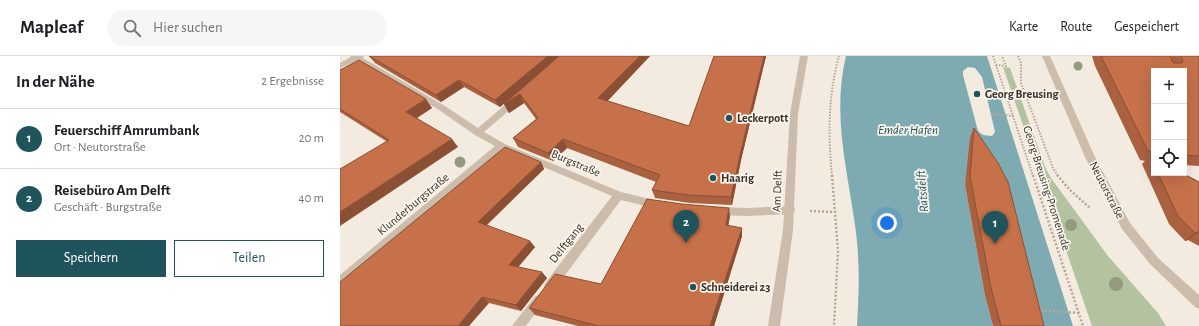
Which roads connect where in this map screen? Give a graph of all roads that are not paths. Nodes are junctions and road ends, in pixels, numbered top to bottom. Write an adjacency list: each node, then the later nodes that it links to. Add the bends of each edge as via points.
1 (357, 56): 4 (street); 6 (street, Burgstraße)
2 (804, 56): 10 (street, Am Delft, via 794,114)
3 (1046, 56): 13 (street, Neutorstraße, via 1090,157 1120,216 1154,261)
4 (340, 66)
5 (520, 96): 6 (street)
6 (478, 133): 7 (street, Burgstraße)
7 (502, 146): 8 (street, Burgstraße); 12 (street, Klunderburgstraße)
8 (619, 195): 9 (street, Burgstraße); 14 (street, Delftgang)
9 (672, 206)
10 (790, 210): 11 (street); 15 (street, Am Delft)
11 (709, 211)
12 (340, 282)
13 (1199, 303)
14 (518, 326)
15 (774, 326)

